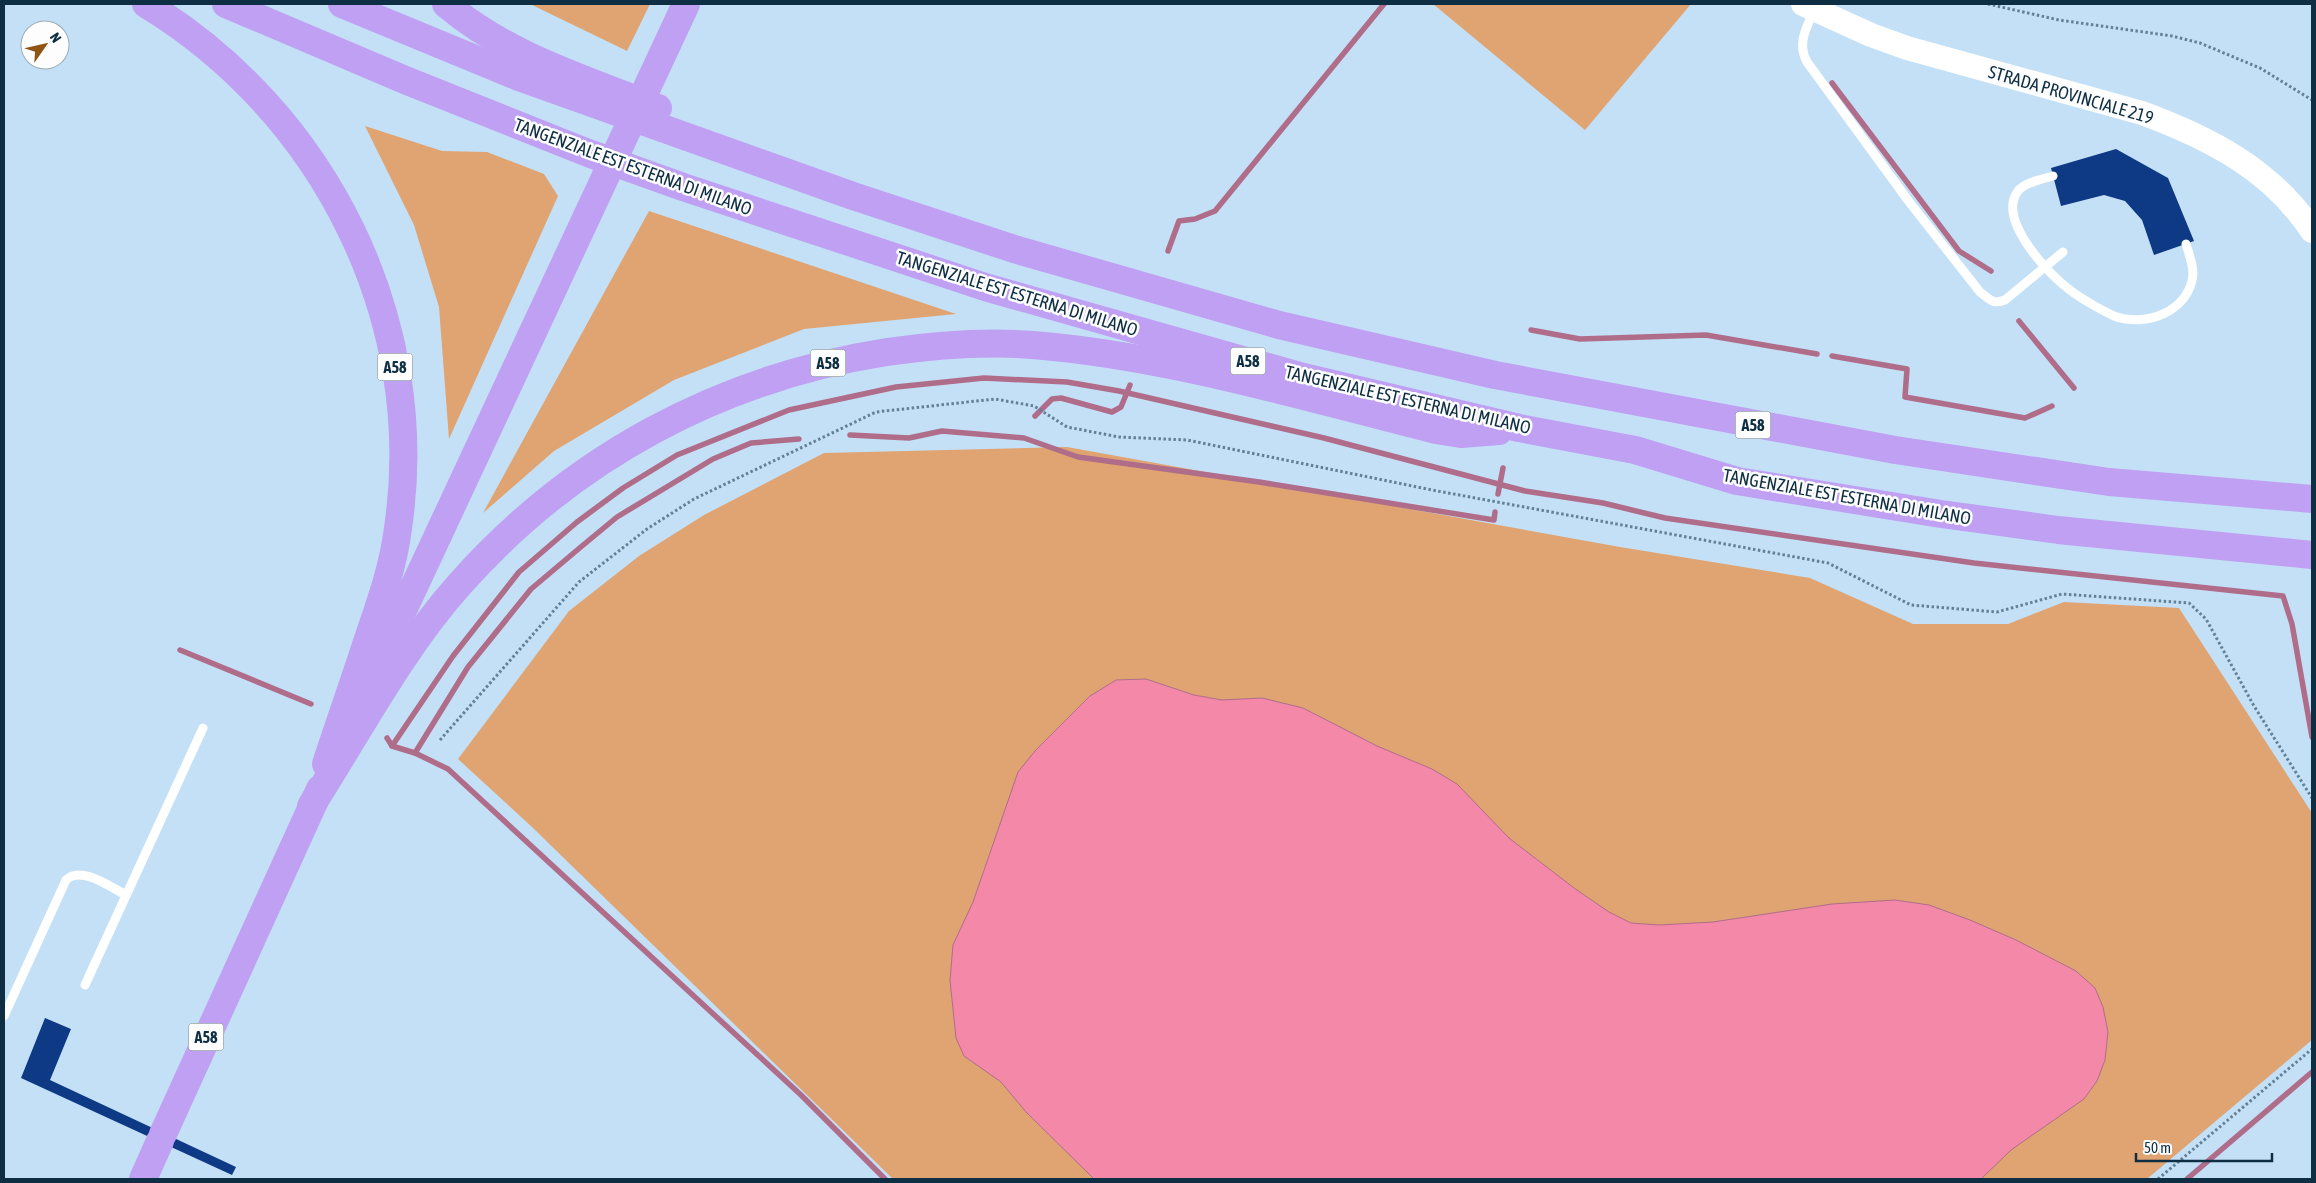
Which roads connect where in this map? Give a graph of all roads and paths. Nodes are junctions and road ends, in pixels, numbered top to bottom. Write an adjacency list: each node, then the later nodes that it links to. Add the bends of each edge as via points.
1 (146, 4): 21 (highway, A58, via 213,51 253,88 287,126 315,165 340,204 359,244 387,331 399,384 404,484 389,577)
2 (226, 4): 15 (highway, TANGENZIALE EST ESTERNA DI MILANO / A58, via 588,153 976,284 1303,376)
3 (342, 4): 10 (highway, A58, via 519,77)
4 (446, 4): 10 (highway, A58, via 483,32 521,54 696,123)
5 (686, 4): 21 (highway, A58)
6 (1988, 4): 8 (path, via 2059,20 2200,43 2260,68)
7 (1809, 7): 11 (street, STRADA PROVINCIALE 219, via 1907,48 2142,113 2177,126 2215,144 2262,175); 14 (lane, via 1802,54 1910,203 1980,292 1998,303)
8 (2312, 100)
9 (2053, 176): 14 (lane, via 2018,191 2013,209 2019,232)
10 (853, 196): 16 (highway, A58, via 1014,250 1202,304 1381,350 1495,375 1733,422 1988,465 2109,482)
11 (2312, 231)
12 (2186, 244): 14 (lane, via 2193,276 2186,294 2170,312 2150,318 2115,316 2065,286)
13 (2063, 252): 14 (lane)
14 (2046, 266)
15 (1519, 428): 17 (highway, TANGENZIALE EST ESTERNA DI MILANO / A58, via 1635,450 1737,481 1841,498 2058,530); 21 (highway, A58, via 1482,434 1436,430 1164,365 1092,351 1030,345 976,343 911,349 850,358 793,372 734,391 630,442 526,519 482,560 430,620)
16 (2312, 499)
17 (2312, 555)
18 (204, 728): 22 (lane)
19 (440, 740): 20 (path, via 579,582 647,529 694,499 876,412 995,399 1034,406 1066,428 1119,437 1187,440 1432,490 1828,563 1911,605 1997,612 2062,594 2189,603 2206,619 2254,706)
20 (2312, 798)
21 (312, 806): 26 (highway, A58)
22 (126, 895): 23 (lane); 24 (lane, via 78,873 71,875)
23 (85, 985)
24 (4, 1016)
25 (2312, 1049): 27 (path)
26 (143, 1179)
27 (2158, 1179)

